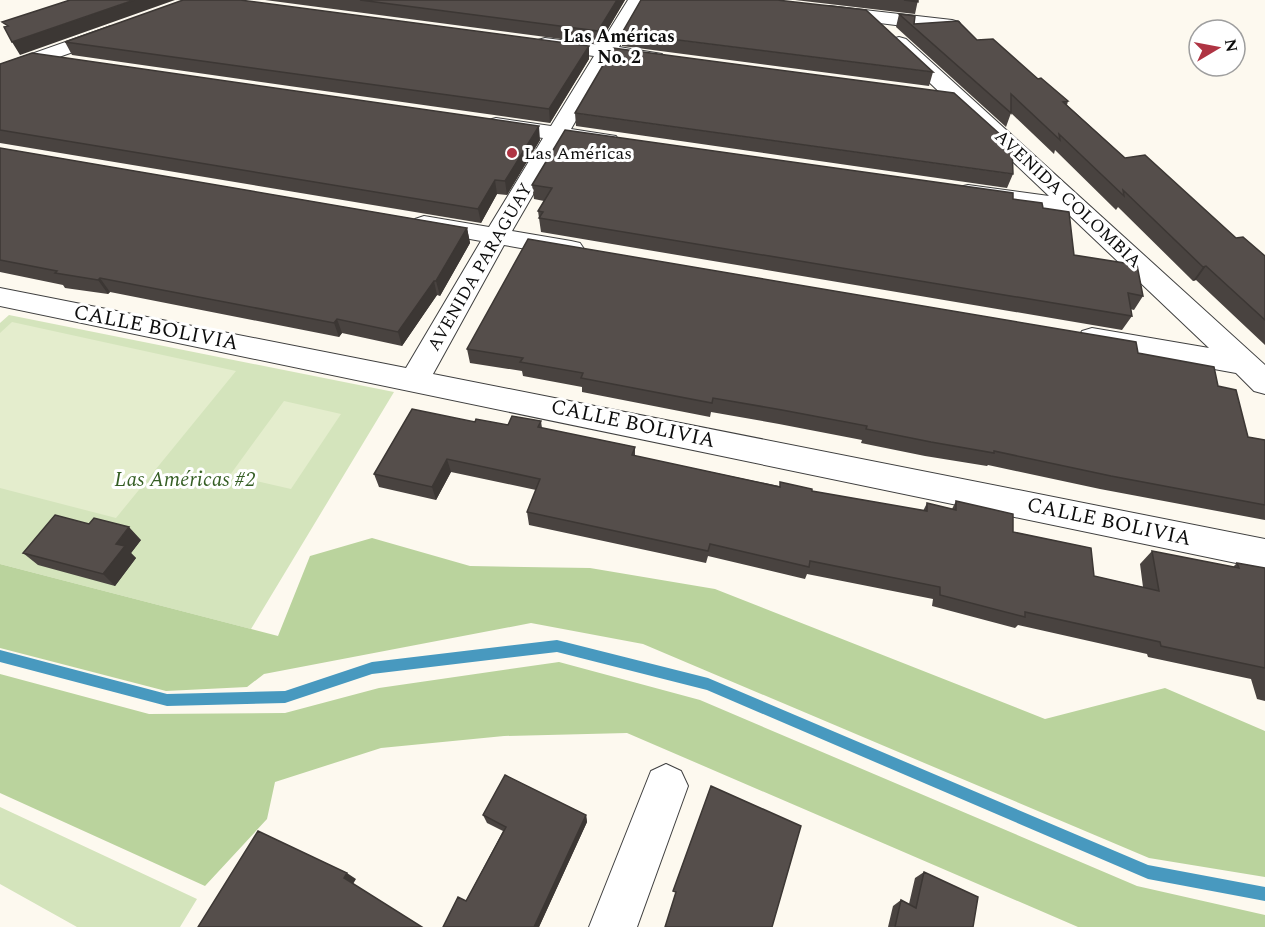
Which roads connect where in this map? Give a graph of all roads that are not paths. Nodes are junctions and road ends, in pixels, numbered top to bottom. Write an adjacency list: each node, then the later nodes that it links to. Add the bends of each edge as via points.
1 (637, 0): 7 (street, AVENIDA PARAGUAY)
2 (816, 10): 3 (street)
3 (870, 17): 4 (street); 13 (street, AVENIDA COLOMBIA)
4 (952, 26)
5 (123, 27): 8 (street)
6 (524, 41): 7 (street)
7 (607, 52): 9 (street); 15 (street, AVENIDA PARAGUAY)
8 (37, 58): 10 (street); 11 (street)
9 (677, 61)
10 (84, 65)
11 (0, 72)
12 (925, 94): 13 (street)
13 (961, 99): 18 (street, AVENIDA COLOMBIA)
14 (476, 122): 15 (street)
15 (559, 134): 16 (street); 20 (street, AVENIDA PARAGUAY)
16 (630, 144)
17 (949, 189): 18 (street)
18 (1078, 208): 24 (street, AVENIDA COLOMBIA)
19 (401, 220): 20 (street)
20 (496, 237): 21 (street); 25 (street, AVENIDA PARAGUAY)
21 (589, 253)
22 (0, 297): 25 (street, CALLE BOLIVIA)
23 (1069, 334): 24 (street)
24 (1244, 364): 26 (street, AVENIDA COLOMBIA)
25 (415, 379): 27 (street, CALLE BOLIVIA)
26 (1265, 383)
27 (1265, 554)
28 (666, 786): 29 (street)
29 (613, 927)

